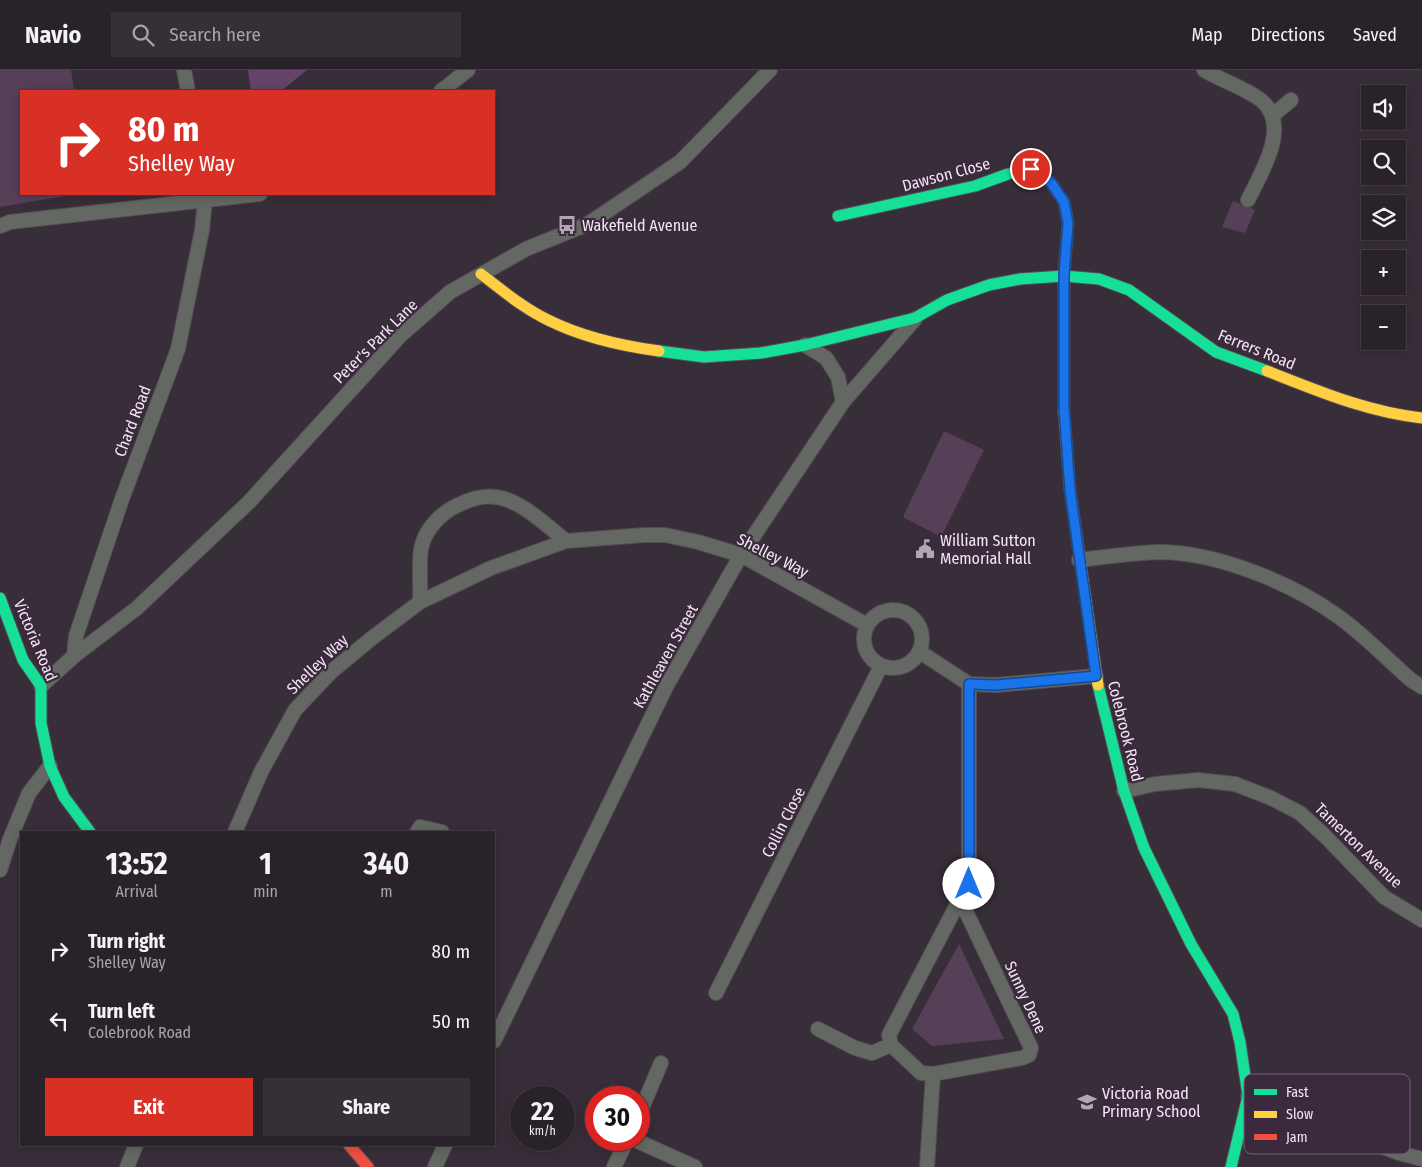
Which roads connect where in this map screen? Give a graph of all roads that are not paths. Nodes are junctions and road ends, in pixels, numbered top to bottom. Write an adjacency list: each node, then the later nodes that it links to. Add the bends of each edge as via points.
1 (184, 70): 5 (street)
2 (468, 70): 6 (street)
3 (770, 70): 14 (street, Peter's Park Lane, via 680,162 588,224 526,249)
4 (1204, 70): 8 (street, via 1262,101)
5 (188, 90)
6 (442, 90)
7 (1291, 100): 8 (street)
8 (1273, 115): 11 (street, via 1272,144)
9 (242, 195): 10 (street)
10 (205, 197): 13 (street, via 10,222); 27 (street, Chard Road, via 202,230 178,349 122,498 76,636)
11 (1248, 200)
12 (838, 216): 15 (street, Dawson Close, via 975,186 1031,169 1040,172 1064,202 1068,223)
13 (0, 226)
14 (480, 274): 17 (street, via 516,302 548,320 589,336 644,349 704,357); 27 (street, Peter's Park Lane, via 450,292 400,336 249,502 137,608)
15 (1064, 276): 16 (street, via 989,285 947,300); 19 (street, Ferrers Road, via 1099,279 1129,290 1216,352 1351,403 1394,415); 22 (street, Colebrook Road, via 1064,408)
16 (915, 318): 17 (street); 18 (street, Kathleaven Street)
17 (805, 346): 18 (street, via 826,358 838,377)
18 (843, 402): 21 (street, Kathleaven Street)
19 (1422, 418)
20 (566, 541): 21 (street, Shelley Way, via 665,535); 23 (street, Shelley Way, via 491,568); 23 (street, via 517,505 496,496 470,499 448,510 431,526 421,546)
21 (741, 555): 25 (street, Shelley Way); 44 (street, Kathleaven Street, via 667,685)
22 (1079, 560): 29 (street, Colebrook Road); 32 (street, via 1159,552 1216,559 1262,575 1310,598 1340,618)
23 (420, 602): 36 (street, Shelley Way, via 332,671 295,710 261,772)
24 (2, 606): 31 (street, Victoria Road, via 23,660)
25 (867, 625): 26 (street, via 882,612 907,613 922,632); 28 (street, via 864,644 867,653)
26 (920, 652): 28 (street, via 908,665 890,669); 30 (street)
27 (74, 656): 31 (street, Peter's Park Lane)
28 (881, 666): 42 (street, Collin Close)
29 (1096, 676): 30 (street, via 996,685); 34 (street, Colebrook Road)
30 (969, 684): 40 (street, via 969,884)
31 (41, 686): 33 (street, Victoria Road, via 41,723)
32 (1422, 687)
33 (50, 766): 35 (street, Victoria Road, via 64,797); 39 (street, via 30,793)
34 (1124, 791): 41 (street, Tamerton Avenue, via 1198,780 1235,784 1271,798 1300,813 1384,897); 48 (street, Colebrook Road, via 1144,848 1171,905 1233,1014)
35 (89, 831)
36 (235, 831)
37 (418, 831): 38 (street, via 420,827)
38 (438, 831)
39 (0, 870)
40 (960, 899): 45 (street, via 889,1035); 47 (street, Sunny Dene, via 1031,1048 1030,1055)
41 (1422, 920)
42 (716, 993)
43 (818, 1029): 45 (street, via 855,1048 872,1052)
44 (495, 1039)
45 (891, 1045): 47 (street, via 921,1073)
46 (661, 1063): 49 (street)
47 (933, 1074): 63 (street)
48 (1245, 1074)
49 (650, 1089)
50 (1244, 1113): 64 (street, Colebrook Road)
51 (136, 1146): 58 (street)
52 (350, 1146): 59 (street)
53 (444, 1146): 60 (street)
54 (650, 1147): 62 (street)
55 (622, 1151): 61 (street)
56 (1403, 1154): 57 (street)
57 (1422, 1159)
58 (127, 1167)
59 (368, 1167)
60 (435, 1167)
61 (614, 1167)
62 (695, 1167)
63 (927, 1167)
64 (1231, 1167)

